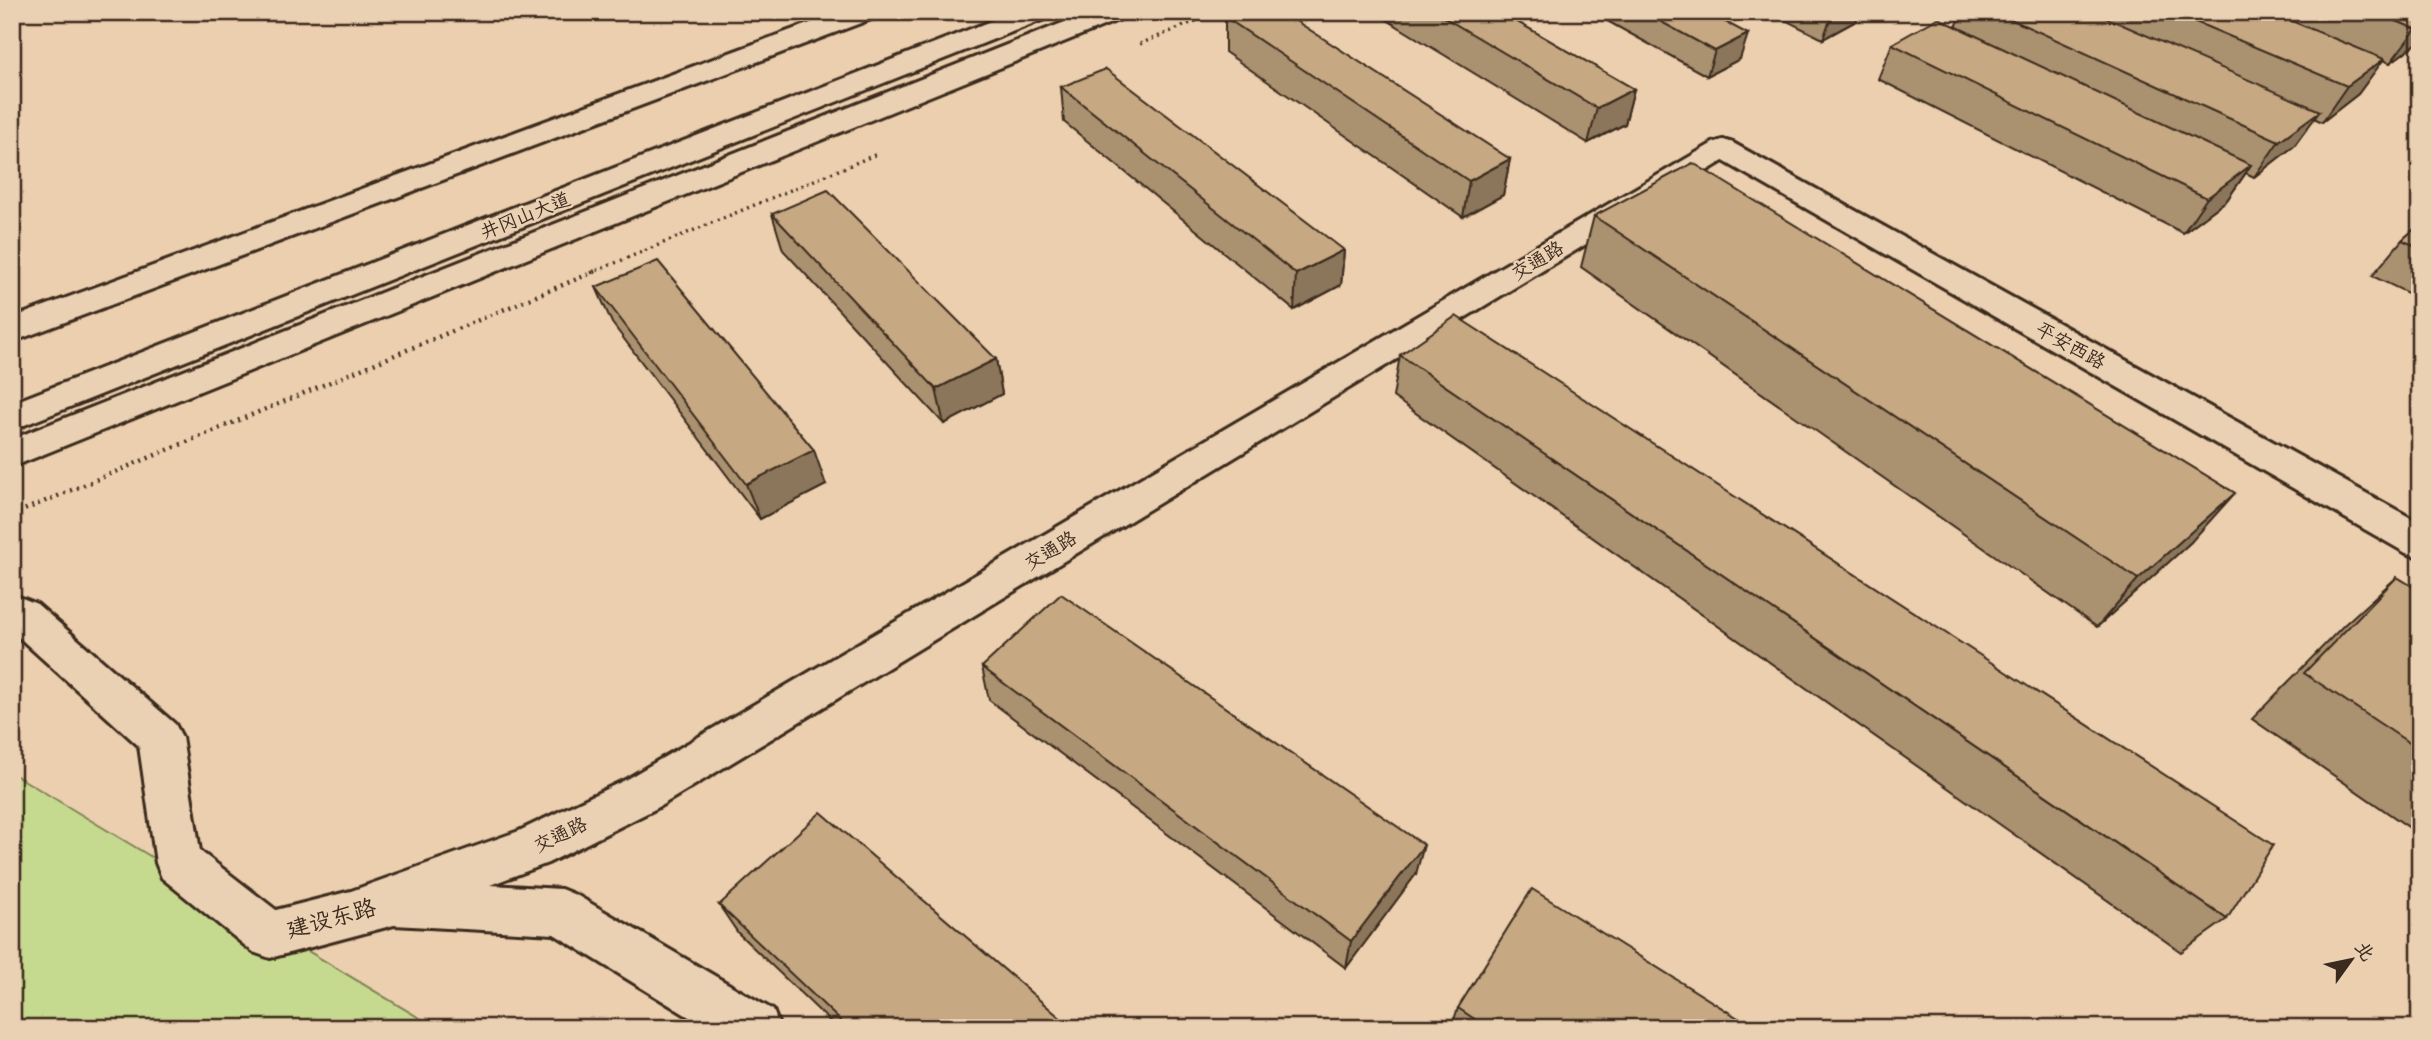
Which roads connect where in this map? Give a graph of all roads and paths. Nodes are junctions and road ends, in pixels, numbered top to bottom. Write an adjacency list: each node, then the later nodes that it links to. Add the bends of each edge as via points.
1 (864, 12): 9 (main road)
2 (979, 12): 10 (main road, 井冈山大道)
3 (1038, 12): 11 (main road, 井冈山大道)
4 (1114, 12): 12 (main road)
5 (1217, 12): 6 (path)
6 (1128, 49)
7 (1723, 149): 14 (main road, 平安西路); 16 (main road, 交通路, via 641,794 532,848)
8 (885, 150): 13 (path)
9 (12, 331)
10 (12, 392)
11 (12, 417)
12 (12, 454)
13 (12, 515)
14 (2420, 542)
15 (12, 610): 16 (main road, 建设东路, via 160,737 179,863 270,935)
16 (358, 911): 17 (main road, 建设东路, via 394,902 561,912)
17 (755, 1028)

